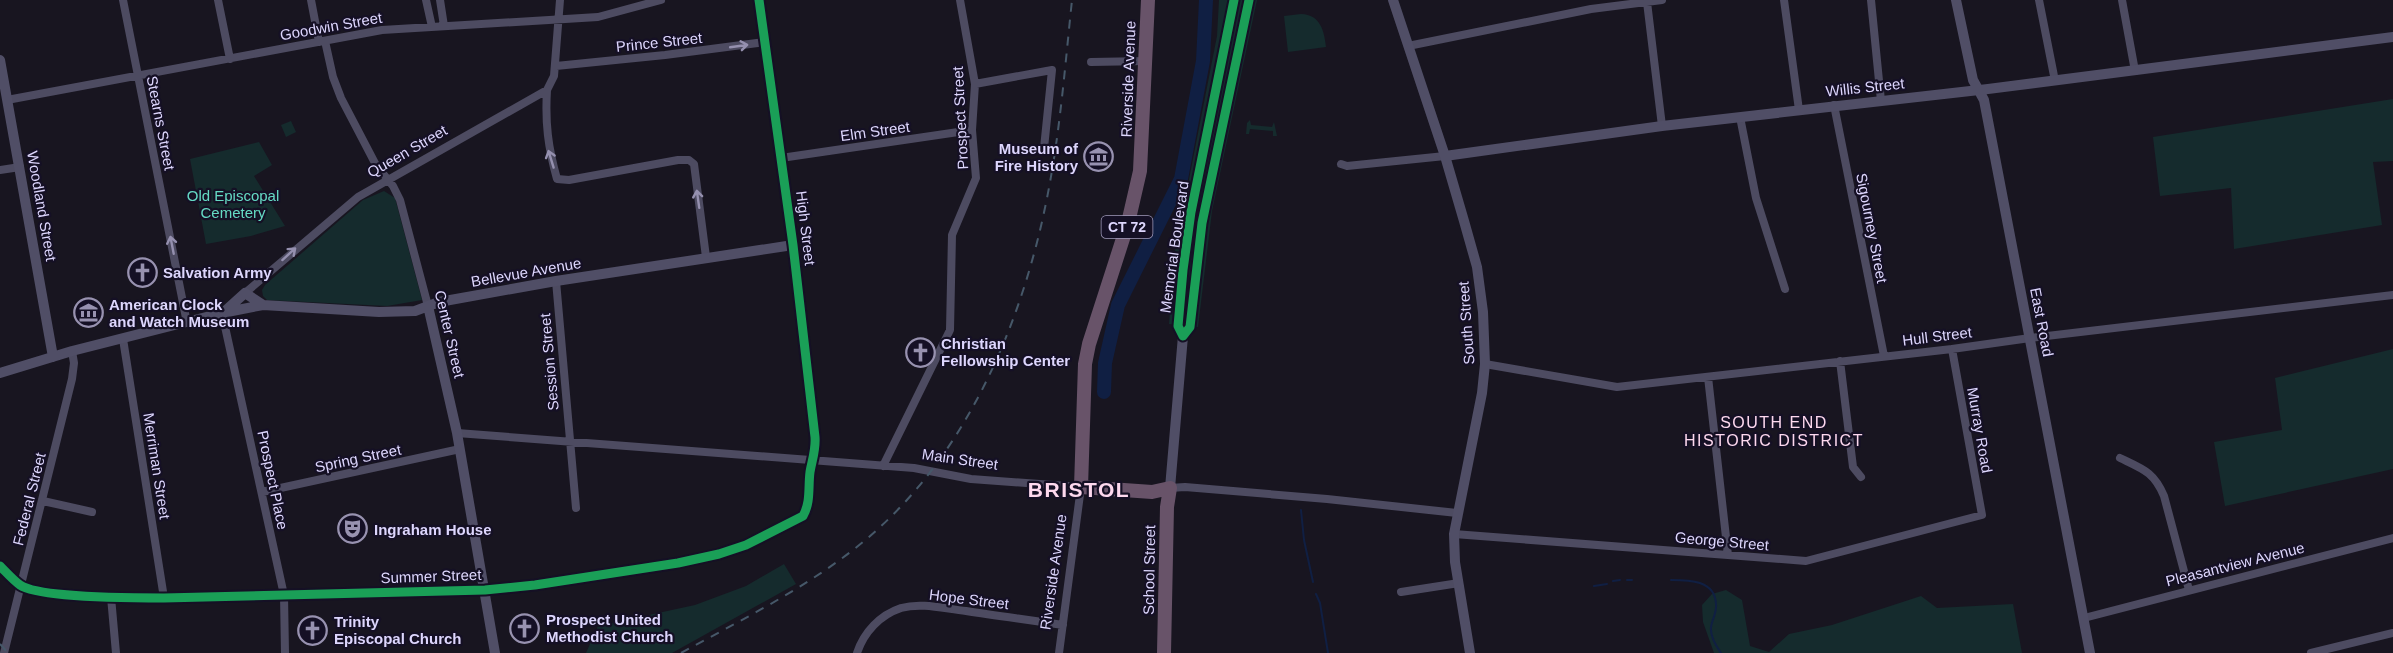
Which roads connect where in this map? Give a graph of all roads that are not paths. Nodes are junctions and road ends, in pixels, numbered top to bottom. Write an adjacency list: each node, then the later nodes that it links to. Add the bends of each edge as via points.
1 (123, 0): 34 (street, Stearns Street)
2 (218, 0): 28 (street)
3 (311, 0): 25 (street, Center Street)
4 (426, 0): 23 (street)
5 (440, 0): 22 (street)
6 (560, 0): 21 (street)
7 (661, 0): 21 (street, Goodwin Street, via 598,17)
8 (759, 0): 26 (main road, High Street)
9 (960, 0): 36 (street, Prospect Street)
10 (1148, 0): 30 (highway, Riverside Avenue / CT 72)
11 (1234, 0): 63 (main road, Memorial Boulevard, via 1191,212 1178,326)
12 (1248, 0): 63 (main road, Memorial Boulevard, via 1204,211 1190,327)
13 (1393, 0): 27 (main road, South Street)
14 (1662, 0): 20 (street)
15 (1787, 0): 42 (street)
16 (1872, 0): 40 (street)
17 (1956, 0): 38 (main road, East Road, via 1970,70)
18 (2039, 0): 35 (street)
19 (2122, 0): 33 (street)
20 (1647, 2): 27 (street, via 1591,9); 44 (street)
21 (558, 20): 22 (street, Goodwin Street); 32 (street)
22 (444, 26): 23 (street, Goodwin Street)
23 (432, 27): 25 (street, Goodwin Street, via 382,30)
24 (2393, 37): 33 (main road, Willis Street)
25 (322, 41): 28 (street, Goodwin Street); 52 (street, Center Street, via 338,91)
26 (765, 42): 32 (street, Prince Street, one-way to 26); 48 (main road, High Street)
27 (1408, 46): 47 (main road, South Street)
28 (230, 59): 34 (street, Goodwin Street)
29 (0, 60): 39 (main road, Woodland Street)
30 (1146, 61): 31 (street); 81 (highway, Riverside Avenue / CT 72, via 1140,171 1084,364)
31 (1091, 62)
32 (556, 66): 37 (street)
33 (2135, 71): 35 (main road, Willis Street)
34 (138, 76): 39 (street, Goodwin Street); 62 (street, Stearns Street, one-way to 34)
35 (2055, 81): 38 (main road, Willis Street)
36 (975, 84): 45 (street, Prospect Street); 46 (street, via 1052,70)
37 (547, 90): 52 (street, Queen Street); 54 (street, one-way to 37, via 694,164 678,160 557,179 548,150)
38 (1979, 90): 40 (main road, Willis Street); 64 (main road, East Road)
39 (7, 100): 50 (main road, Woodland Street)
40 (1881, 100): 41 (main road, Willis Street)
41 (1834, 105): 42 (main road, Willis Street); 68 (street, Sigourney Street)
42 (1799, 110): 43 (main road, Willis Street)
43 (1740, 117): 44 (main road, Willis Street); 56 (street, via 1756,198)
44 (1662, 126): 47 (main road, Willis Street)
45 (972, 130): 48 (street, Elm Street); 79 (street, Prospect Street, via 976,178 952,235 950,330)
46 (1044, 148)
47 (1445, 156): 49 (street, Willis Street); 71 (main road, South Street, via 1477,267)
48 (781, 158): 53 (main road, High Street)
49 (1341, 164)
50 (20, 167): 51 (street); 69 (main road, Woodland Street)
51 (0, 170)
52 (387, 180): 57 (street, Queen Street, one-way to 52, via 352,201); 60 (street, Center Street, via 402,206)
53 (794, 245): 54 (main road, Bellevue Avenue); 78 (street, High Street, via 815,437)
54 (706, 257): 55 (main road, Bellevue Avenue)
55 (556, 281): 60 (main road, Bellevue Avenue); 75 (street, Session Street)
56 (1785, 289)
57 (246, 293): 59 (main road); 61 (main road, Queen Street)
58 (2393, 295): 64 (street, Hull Street)
59 (263, 305): 60 (main road, Bellevue Avenue, via 379,312 415,311); 61 (main road, Bellevue Avenue)
60 (428, 306): 74 (main road, Center Street)
61 (222, 313): 62 (main road, Bellevue Avenue); 83 (street, Prospect Place)
62 (187, 323): 65 (main road, Bellevue Avenue)
63 (1183, 336): 82 (main road, Memorial Boulevard)
64 (2030, 338): 66 (street, Hull Street); 101 (main road, East Road)
65 (123, 339): 67 (main road, Bellevue Avenue); 100 (street, Merriman Street)
66 (1952, 350): 68 (street, Hull Street); 88 (street, Murray Road)
67 (72, 351): 69 (main road, Bellevue Avenue); 84 (street, Federal Street, via 72,379)
68 (1884, 356): 70 (street, Hull Street)
69 (53, 357): 72 (main road, Bellevue Avenue)
70 (1840, 361): 73 (street, Hull Street); 80 (street, via 1853,467)
71 (1485, 364): 73 (street, Hull Street, via 1617,387); 87 (main road, South Street, via 1478,420)
72 (0, 373)
73 (1708, 377): 91 (street)
74 (457, 433): 75 (street, Main Street); 76 (main road, Center Street)
75 (570, 441): 78 (street, Main Street); 85 (street, Session Street)
76 (460, 449): 83 (street, Spring Street); 95 (main road, Center Street)
77 (2120, 458): 96 (street, via 2149,472 2158,482)
78 (813, 461): 79 (street, Main Street); 95 (street, Summer Street, via 803,516 746,545 678,563)
79 (883, 466): 81 (street, Main Street, via 971,479)
80 (1861, 477)
81 (1081, 487): 82 (highway, Main Street, via 1152,492); 102 (street, Riverside Avenue)
82 (1170, 488): 87 (street, Main Street); 110 (highway, School Street)
83 (262, 492): 98 (street, Prospect Place)
84 (43, 501): 86 (street); 94 (street, Federal Street)
85 (576, 508)
86 (92, 512)
87 (1457, 513): 89 (main road, South Street)
88 (1982, 515): 91 (street, George Street, via 1806,561)
89 (1454, 534): 91 (street, George Street); 93 (main road, South Street)
90 (2392, 540): 96 (street, Pleasantview Avenue)
91 (1728, 555)
92 (0, 566): 94 (street)
93 (1459, 582): 97 (street); 111 (main road, South Street)
94 (21, 586): 99 (street, Summer Street); 104 (street, Federal Street)
95 (484, 590): 98 (street, Summer Street); 107 (main road, Center Street)
96 (2189, 590): 101 (street, Pleasantview Avenue)
97 (1401, 592)
98 (284, 595): 100 (street, Summer Street); 106 (street, Prospect Place)
99 (111, 597): 100 (street, Summer Street); 105 (street)
100 (164, 598)
101 (2084, 618): 112 (main road, East Road)
102 (1063, 625): 108 (street, Hope Street, via 931,606 906,607 878,622); 109 (street, Riverside Avenue)
103 (2393, 633): 113 (street)
104 (4, 653)
105 (116, 653)
106 (285, 653)
107 (495, 653)
108 (857, 653)
109 (1059, 653)
110 (1164, 653)
111 (1470, 653)
112 (2090, 653)
113 (2311, 653)

